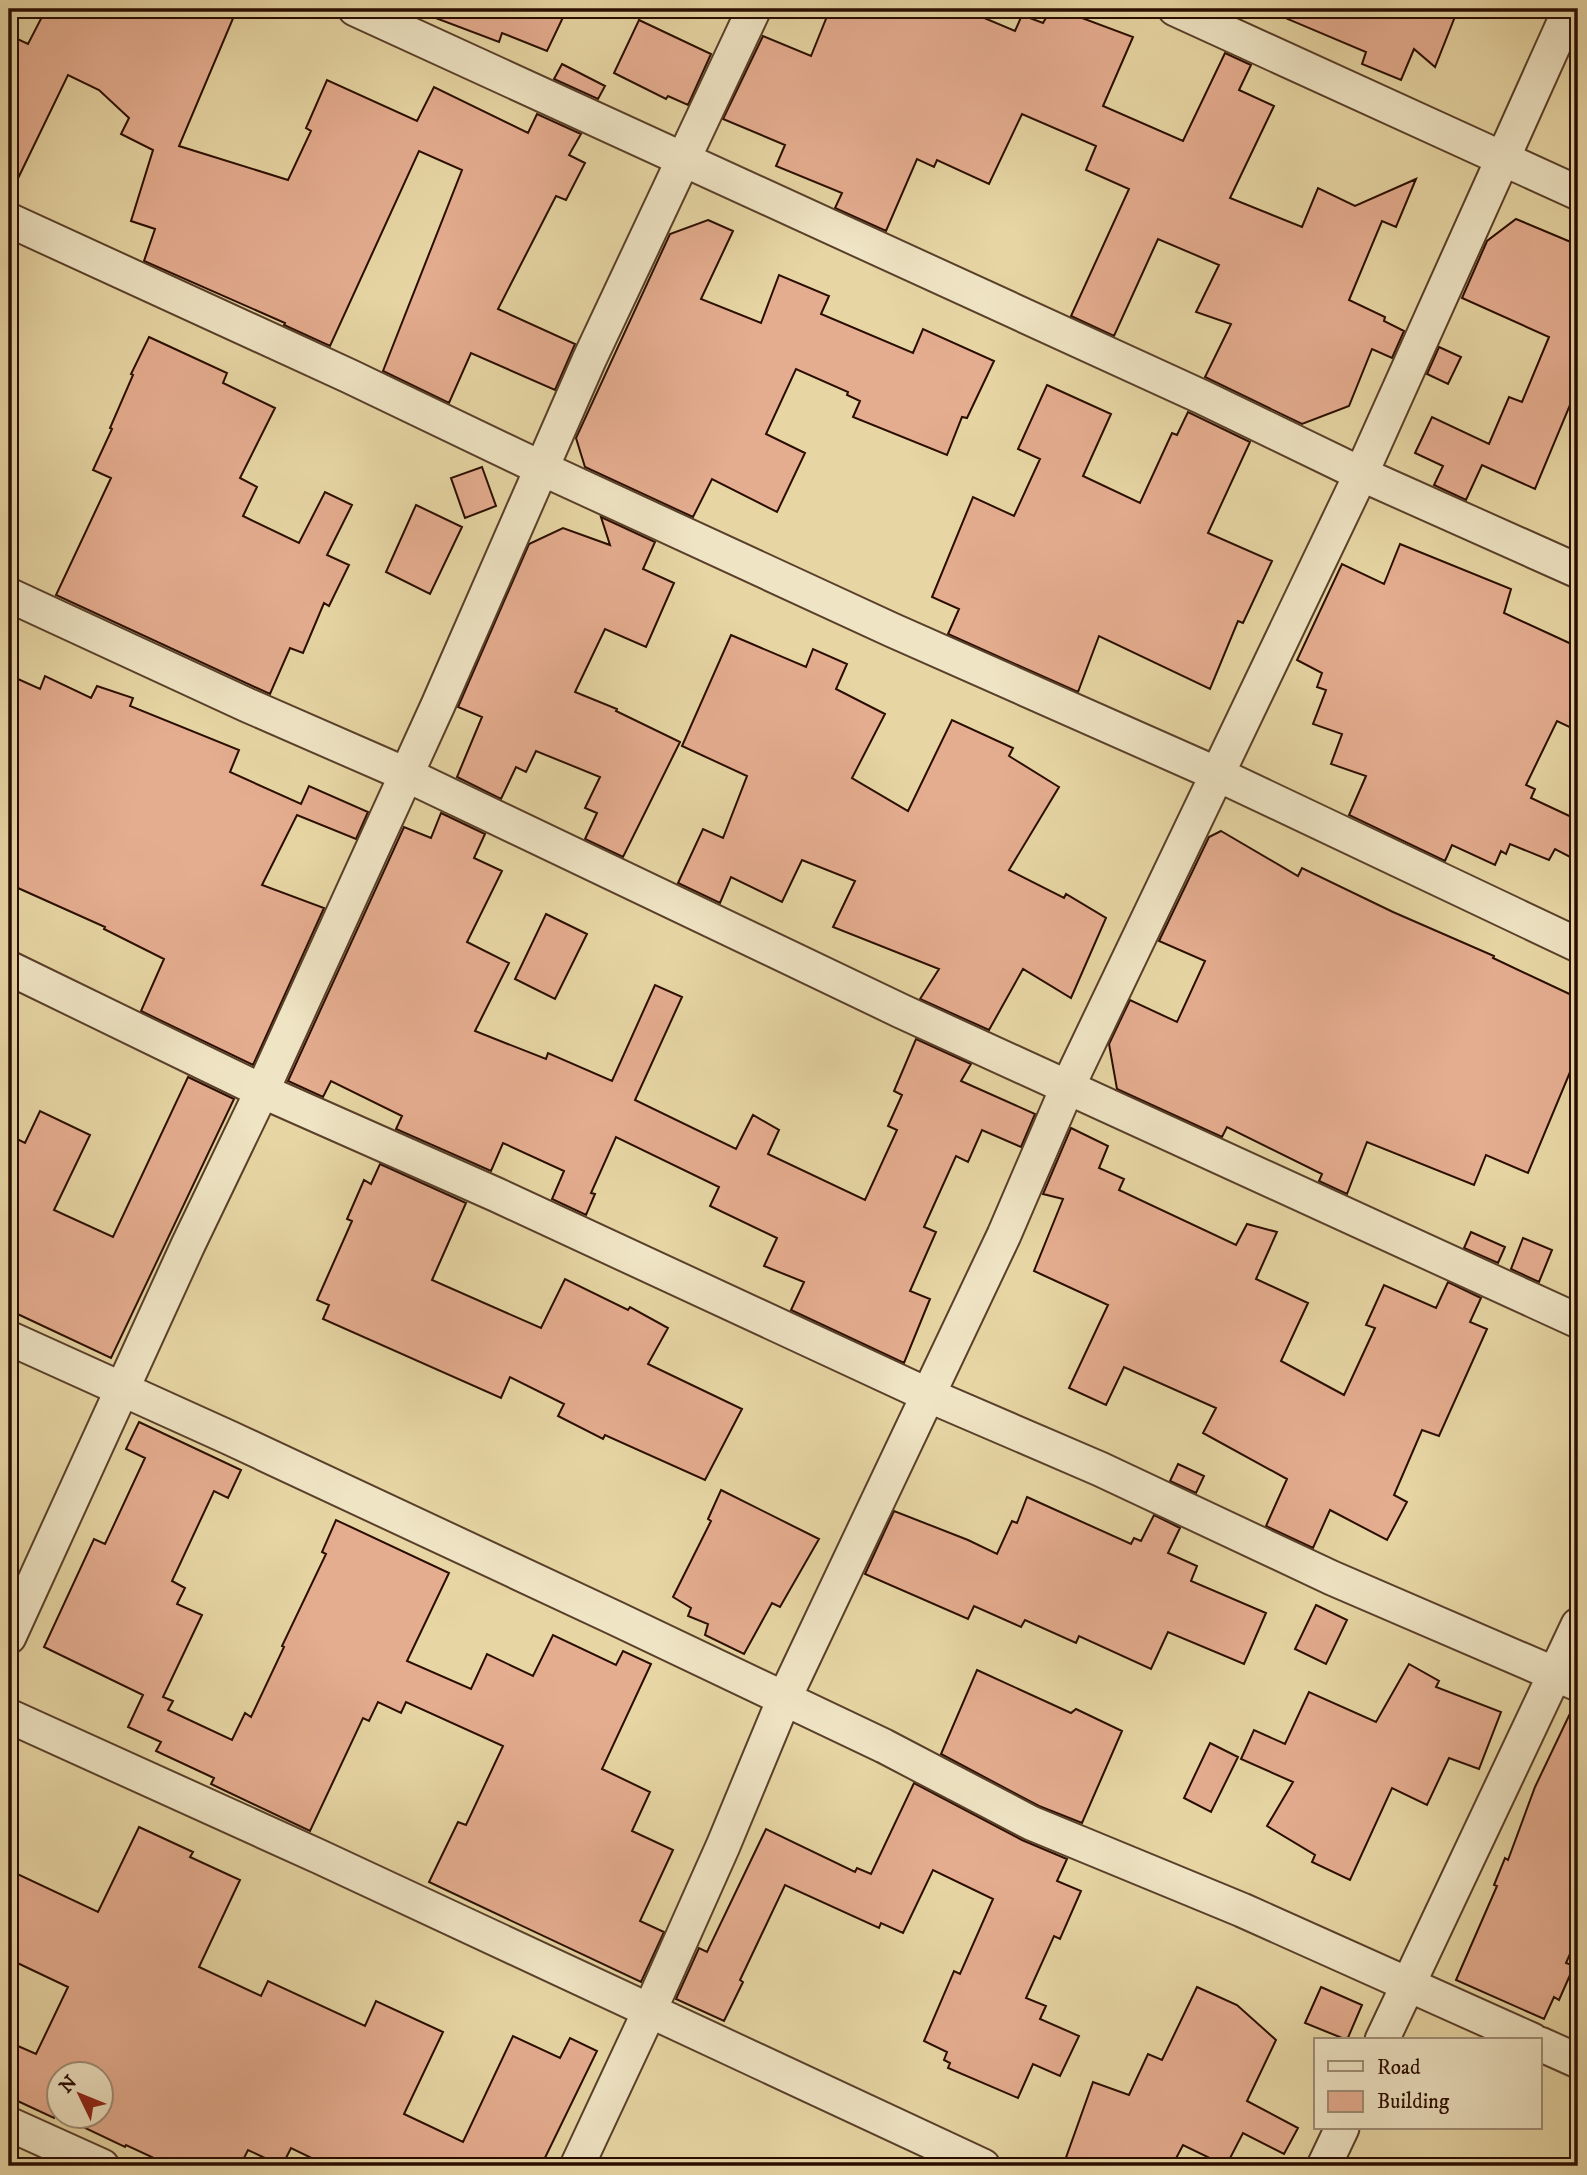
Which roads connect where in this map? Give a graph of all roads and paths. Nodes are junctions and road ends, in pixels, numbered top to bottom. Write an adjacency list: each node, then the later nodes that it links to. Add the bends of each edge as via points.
1 (355, 9): 6 (street)
2 (754, 9): 6 (street)
3 (1175, 9): 5 (street)
4 (1570, 9): 5 (street)
5 (1501, 159): 7 (street); 10 (street)
6 (684, 161): 9 (street); 10 (street)
7 (1578, 193)
8 (9, 220): 9 (street)
9 (543, 469): 13 (street); 14 (street)
10 (1361, 474): 11 (street); 14 (street)
11 (1578, 571)
12 (9, 595): 13 (street)
13 (405, 774): 17 (street); 18 (street)
14 (1217, 774): 15 (street); 17 (street)
15 (1578, 945)
16 (9, 968): 18 (street)
17 (1068, 1086): 19 (street); 22 (street)
18 (262, 1091): 21 (street); 22 (street)
19 (1578, 1321)
20 (9, 1338): 21 (street)
21 (121, 1390): 24 (street); 26 (street)
22 (928, 1395): 25 (street); 26 (street)
23 (1578, 1625): 25 (street)
24 (9, 1637)
25 (1566, 1679): 28 (street)
26 (783, 1699): 28 (street, via 1031,1823); 29 (street)
27 (9, 1716): 29 (street)
28 (1408, 1985): 30 (street); 31 (street)
29 (649, 2012): 37 (street); 38 (street)
30 (1383, 2038)
31 (1527, 2038)
32 (1542, 2045): 33 (street)
33 (1578, 2061)
34 (9, 2124): 36 (street)
35 (1341, 2130): 39 (street)
36 (102, 2166)
37 (577, 2166)
38 (983, 2166)
39 (1324, 2166)

